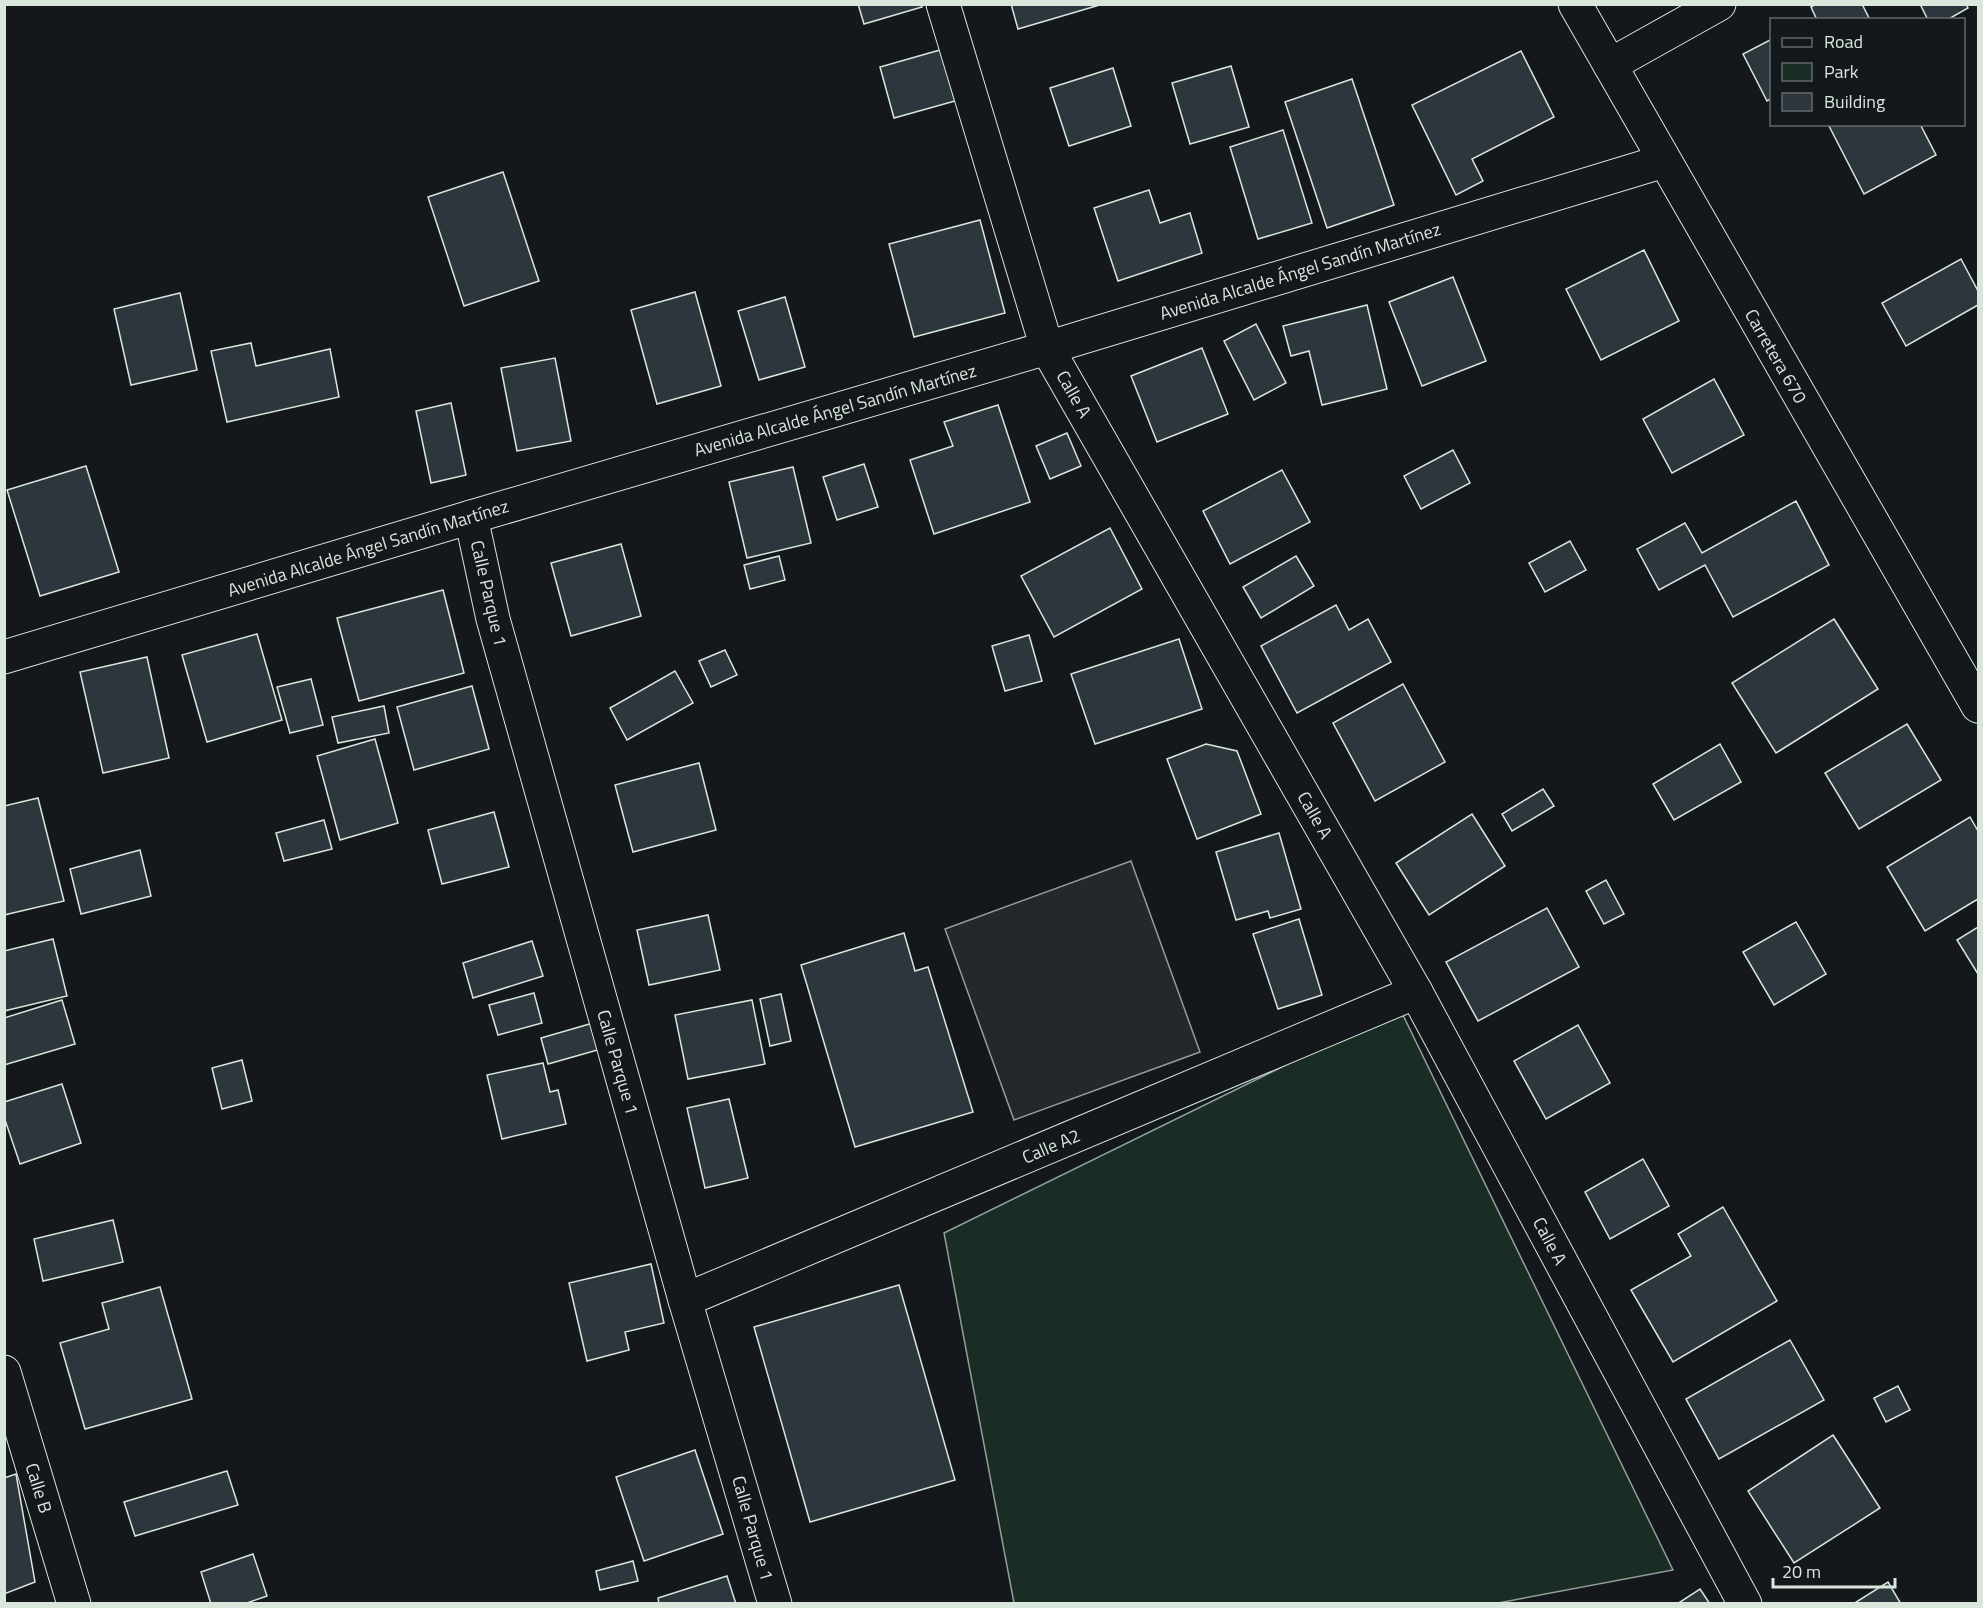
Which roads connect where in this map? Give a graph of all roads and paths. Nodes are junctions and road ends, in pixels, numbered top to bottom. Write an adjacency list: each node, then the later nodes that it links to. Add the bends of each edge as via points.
1 (943, 4): 6 (street, Calle A)
2 (1575, 4): 4 (street, Carretera 670)
3 (1719, 4): 4 (street)
4 (1610, 65): 5 (street, Carretera 670)
5 (1664, 161): 6 (street, Avenida Alcalde Ángel Sandín Martínez); 9 (street, Carretera 670)
6 (1047, 348): 7 (street, Avenida Alcalde Ángel Sandín Martínez); 10 (street, Calle A)
7 (471, 517): 8 (street, Avenida Alcalde Ángel Sandín Martínez); 11 (street, Calle Parque 1, via 493,619)
8 (4, 657)
9 (1978, 706)
10 (1416, 992): 11 (street, Calle A2); 15 (street, Calle A)
11 (685, 1300): 14 (street, Calle Parque 1)
12 (4, 1372): 13 (street, Calle B)
13 (74, 1604)
14 (775, 1604)
15 (1745, 1604)

